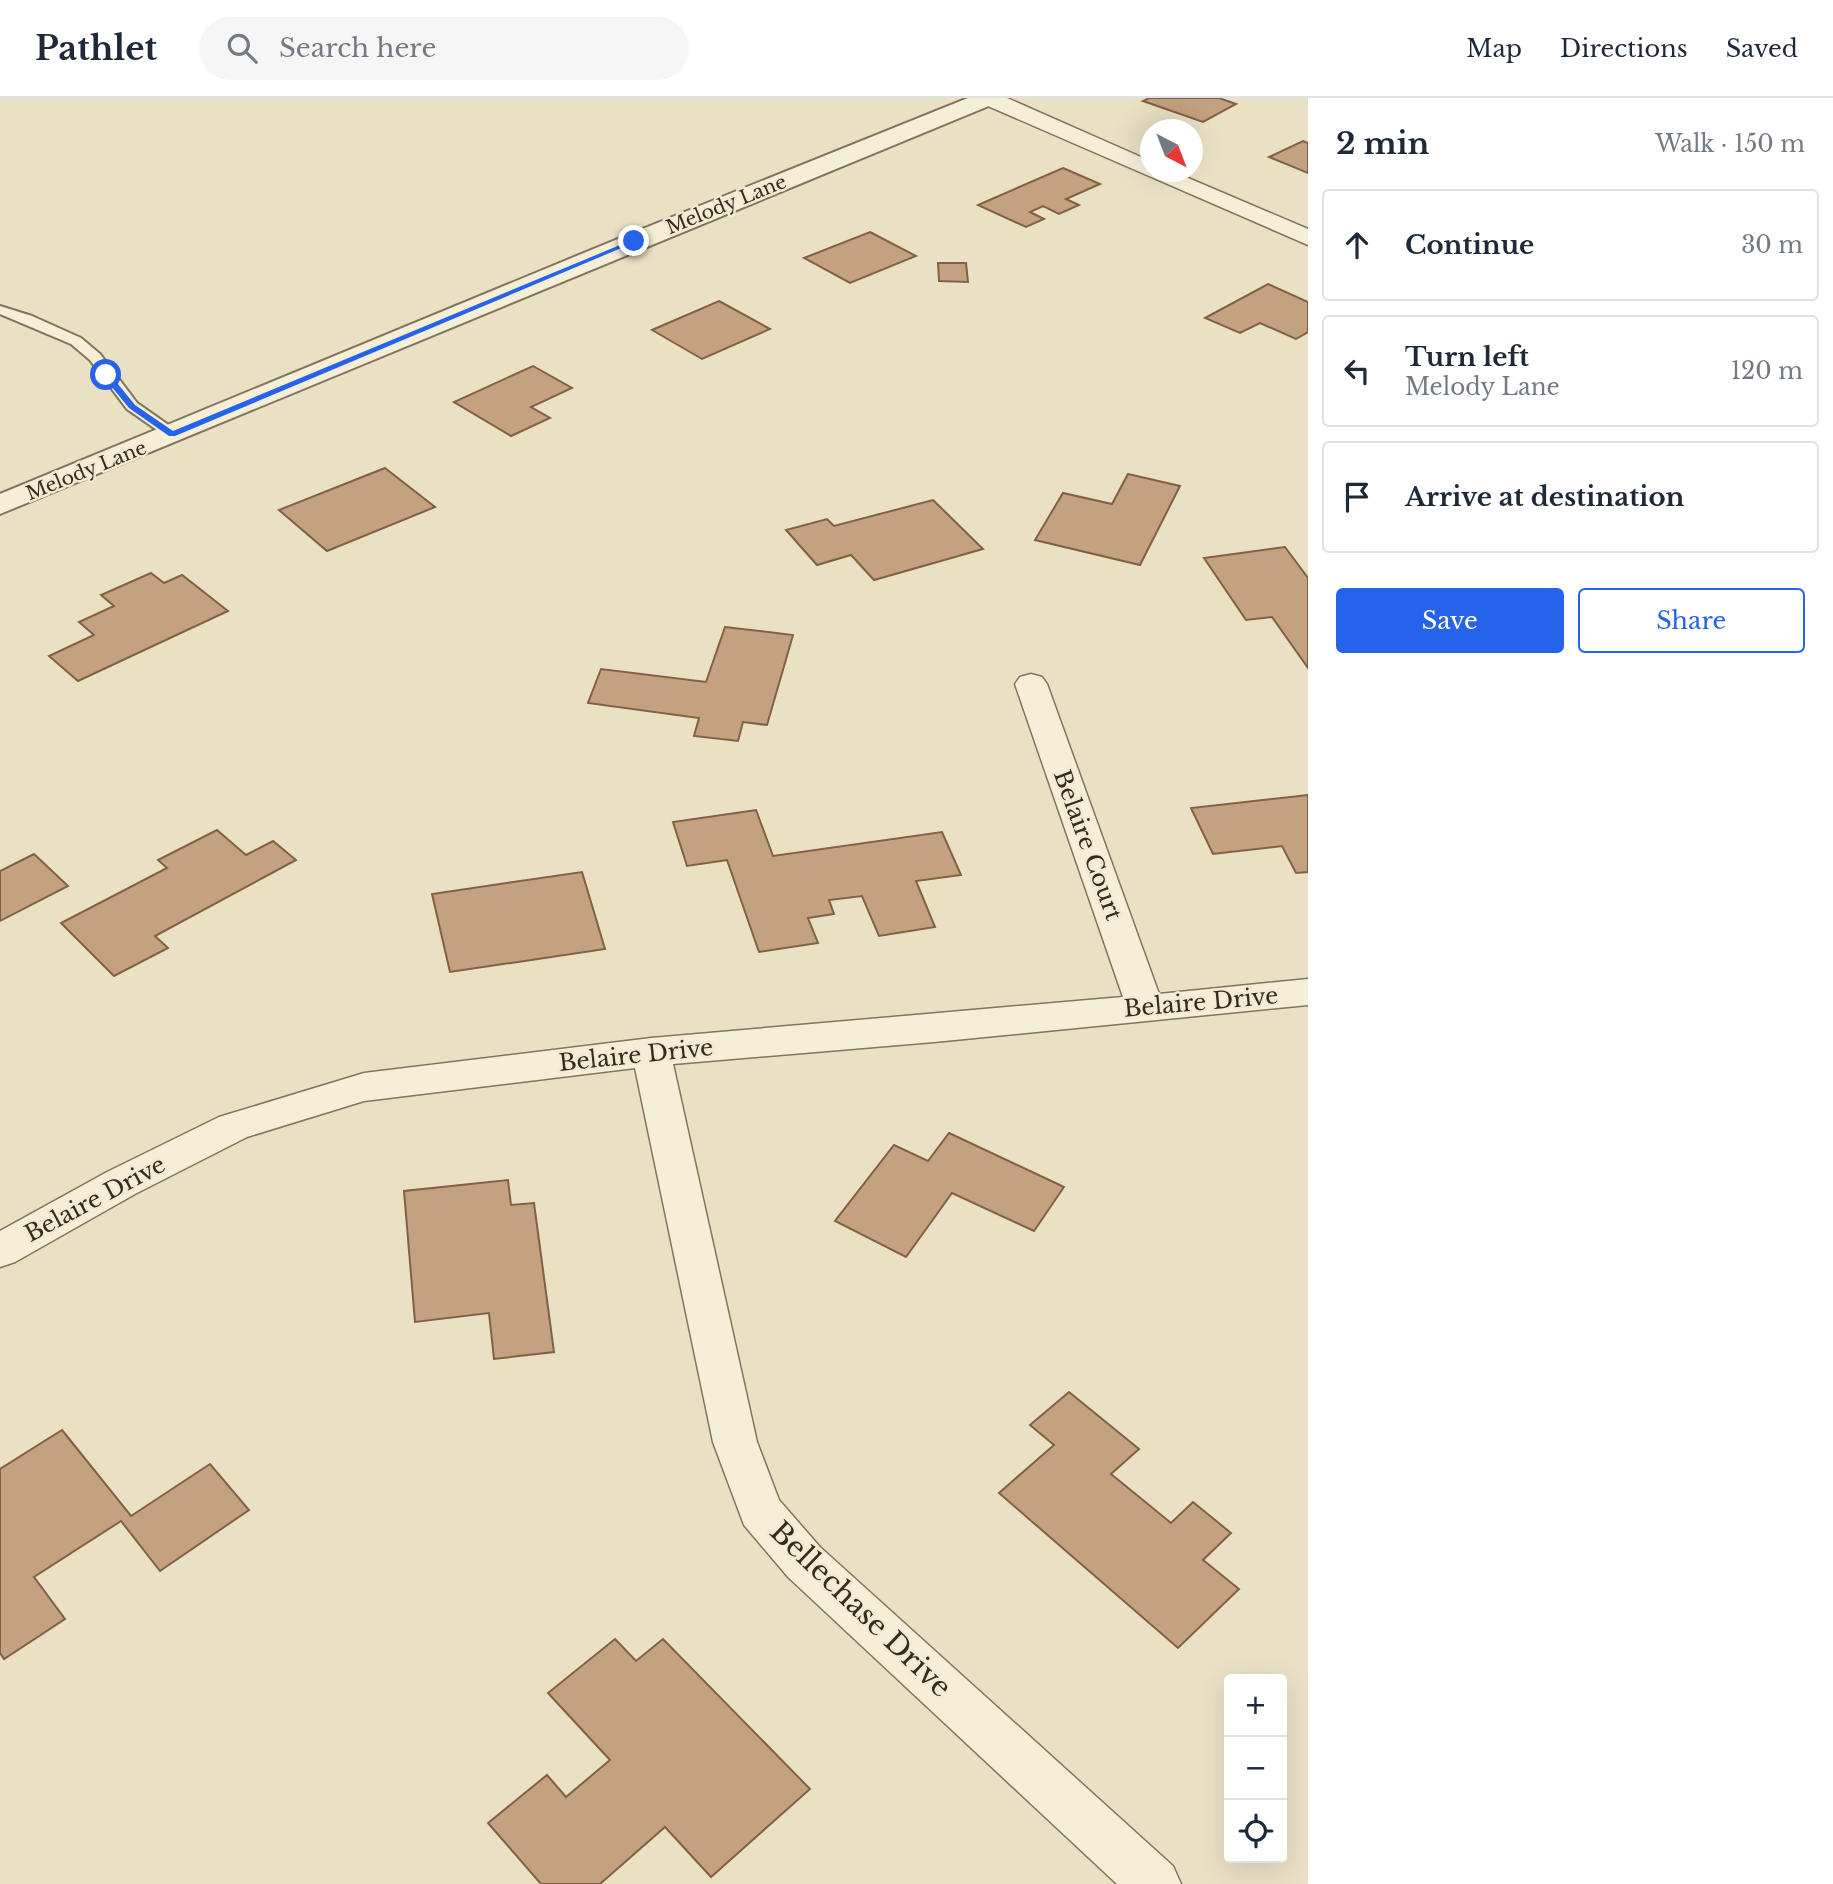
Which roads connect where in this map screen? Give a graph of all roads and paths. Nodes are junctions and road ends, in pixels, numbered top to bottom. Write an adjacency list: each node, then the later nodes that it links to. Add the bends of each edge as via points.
1 (988, 98): 2 (street); 6 (street, Melody Lane)
2 (1140, 165)
3 (1179, 182): 4 (street)
4 (1308, 238)
5 (0, 310): 6 (lane, via 76,341 95,357 132,407)
6 (172, 434): 7 (street, Melody Lane)
7 (0, 505)
8 (1031, 684): 10 (street, Belaire Court)
9 (1308, 992): 10 (street, Belaire Drive)
10 (1146, 1007): 11 (street, Belaire Drive)
11 (651, 1052): 12 (street, Belaire Drive, via 363,1087 233,1127); 13 (street, Bellechase Drive, via 735,1442 760,1511 804,1562)
12 (0, 1251)
13 (1155, 1884)

